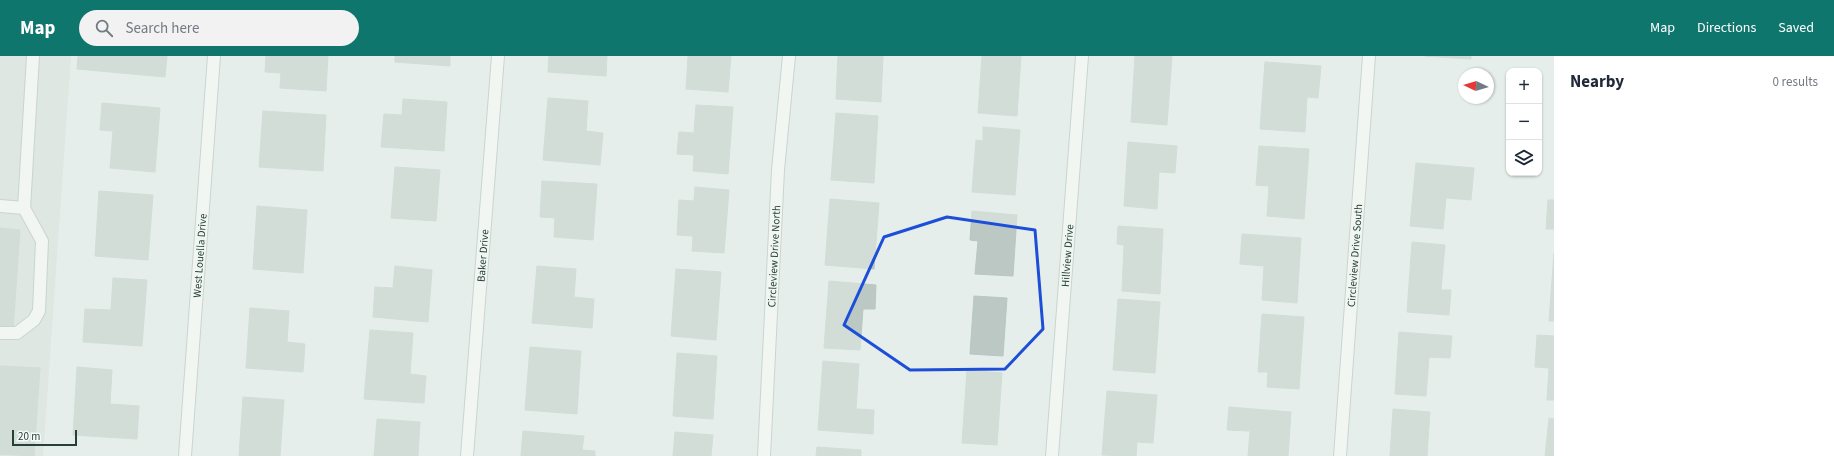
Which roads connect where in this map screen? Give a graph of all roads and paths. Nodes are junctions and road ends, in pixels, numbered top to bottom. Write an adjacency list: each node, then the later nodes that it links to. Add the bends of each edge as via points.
1 (33, 56): 8 (street)
2 (214, 56): 10 (street, West Louella Drive)
3 (498, 56): 11 (street, Baker Drive)
4 (789, 56): 12 (street, Circleview Drive North, via 778,170)
5 (1082, 56): 13 (street, Hillview Drive)
6 (1369, 56): 14 (street, Circleview Drive South)
7 (0, 206): 8 (street)
8 (24, 208): 9 (street, via 42,241 39,311 34,320 17,333)
9 (0, 333)
10 (185, 456)
11 (467, 456)
12 (764, 456)
13 (1052, 456)
14 (1340, 456)

